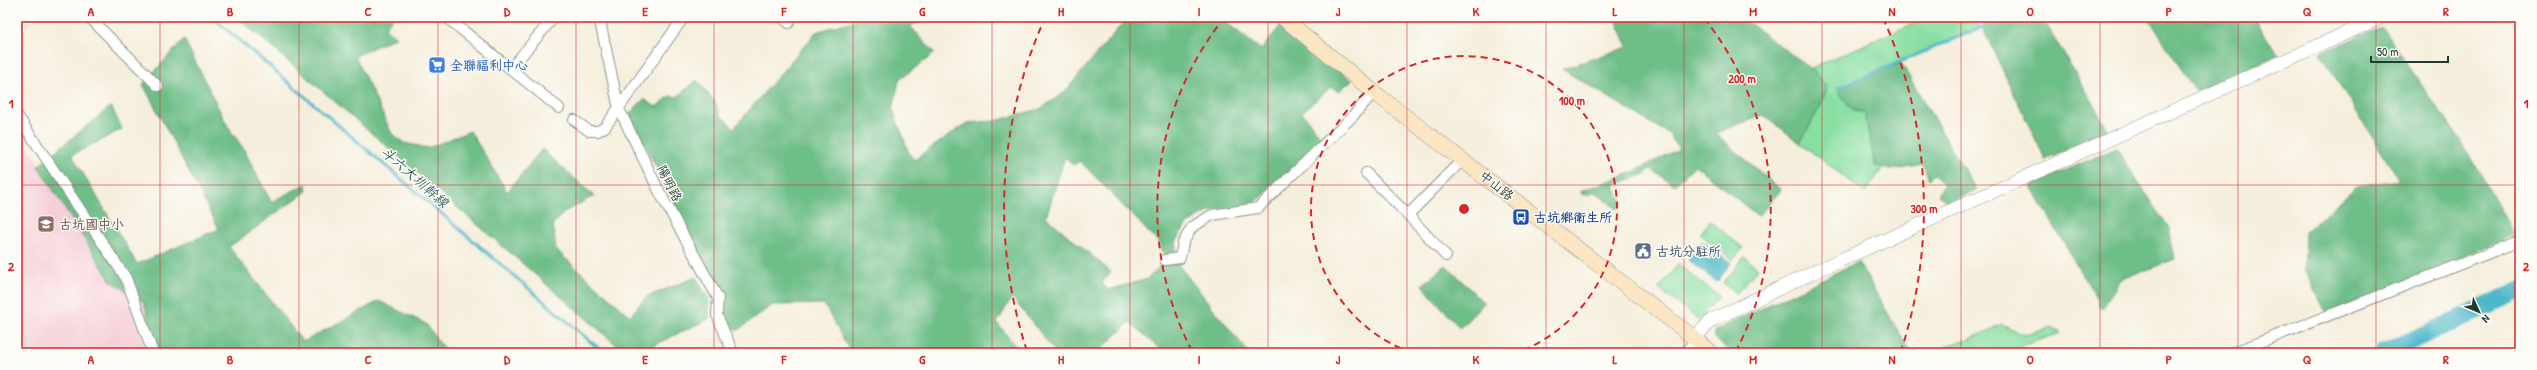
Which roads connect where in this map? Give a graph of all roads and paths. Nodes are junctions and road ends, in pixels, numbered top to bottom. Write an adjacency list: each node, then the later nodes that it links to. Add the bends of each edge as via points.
1 (89, 17): 9 (street)
2 (446, 17): 8 (street)
3 (554, 17): 8 (street)
4 (599, 17): 12 (street, 陽明路)
5 (684, 17): 12 (street)
6 (1282, 17): 10 (main road, 中山路)
7 (2382, 17): 21 (street, via 1809,274 1712,320)
8 (512, 67): 11 (street)
9 (158, 86)
10 (1374, 92): 15 (main road, 中山路); 20 (street, via 1352,117 1258,208 1212,215 1192,227 1183,243 1180,258)
11 (559, 108)
12 (619, 109): 14 (street, via 605,127 598,131 588,131); 23 (street, 陽明路, via 661,195 718,298 717,315)
13 (17, 115): 22 (street, via 126,278)
14 (574, 120)
15 (1462, 159): 17 (street); 21 (main road, 中山路)
16 (1366, 173): 17 (street)
17 (1408, 215): 19 (street)
18 (2520, 241): 26 (street)
19 (1446, 256)
20 (1165, 260)
21 (1694, 338): 24 (street); 25 (main road, 中山路)
22 (153, 353)
23 (733, 353)
24 (1687, 353)
25 (1711, 353)
26 (2232, 353)

